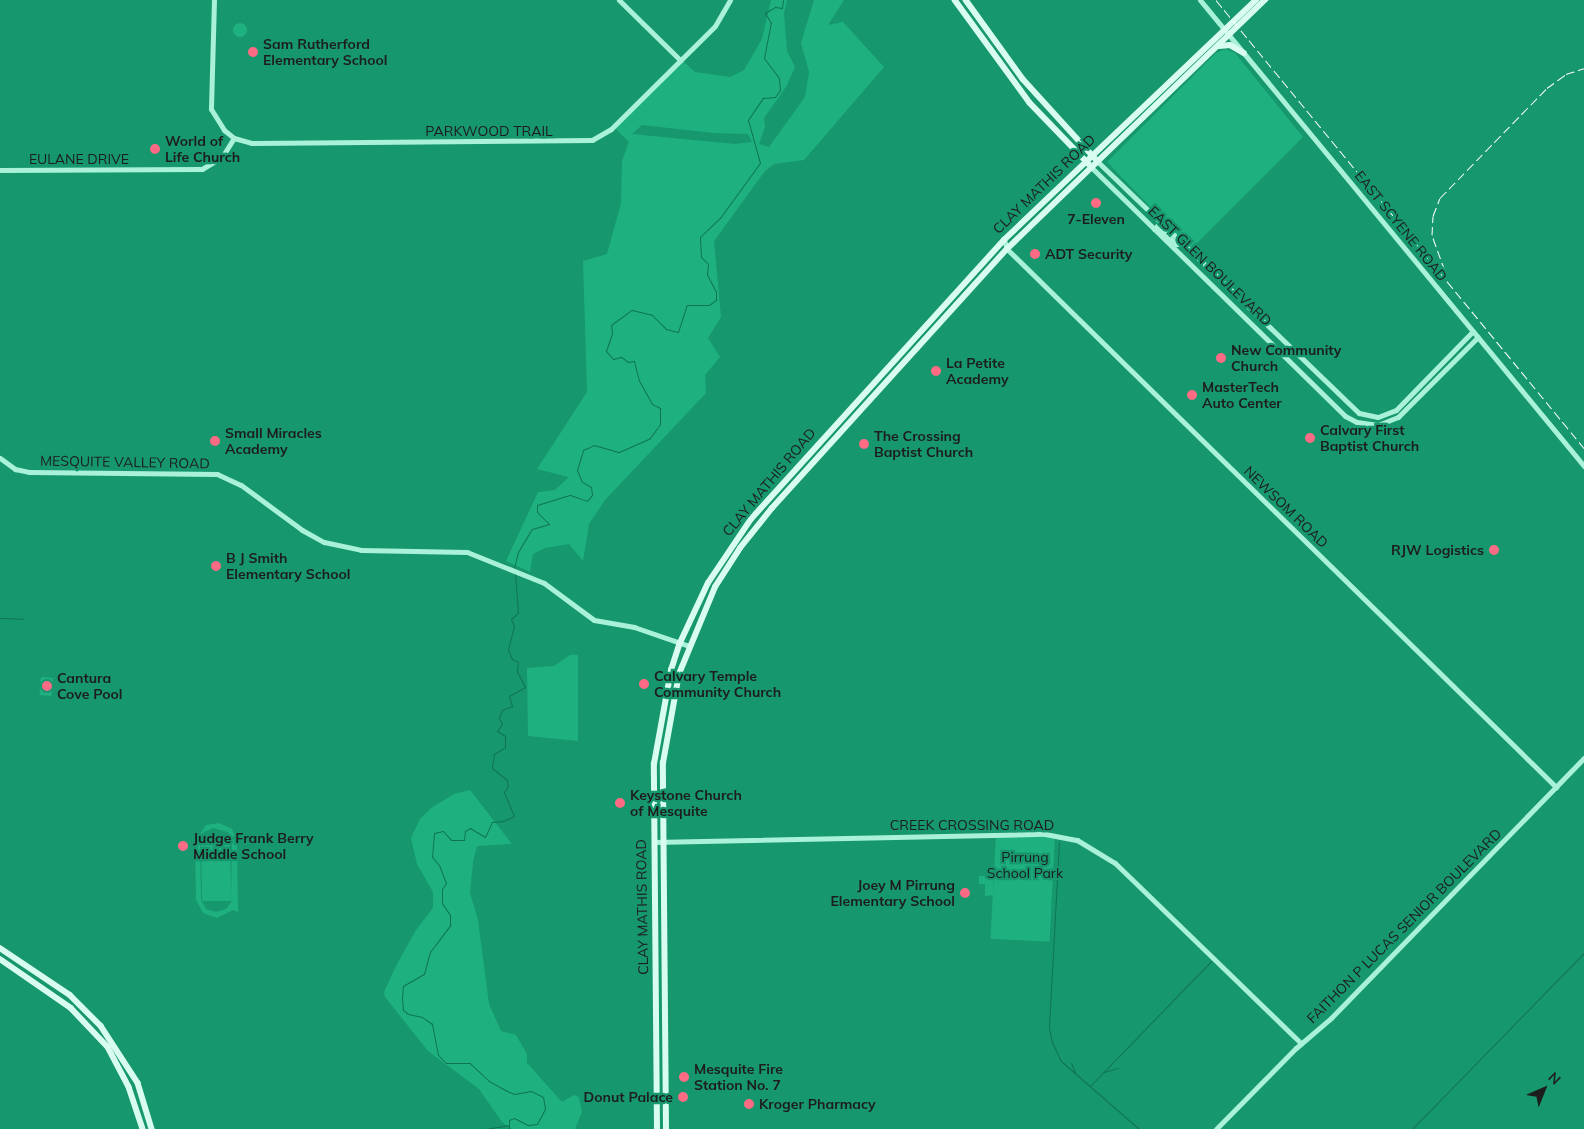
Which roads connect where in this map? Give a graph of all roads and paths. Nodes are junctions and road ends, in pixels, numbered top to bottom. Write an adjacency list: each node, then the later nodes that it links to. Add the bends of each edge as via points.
1 (214, 0): 14 (street, via 210,102 219,125)
2 (619, 0): 13 (street)
3 (730, 0): 13 (street, PARKWOOD TRAIL, via 720,21)
4 (955, 0): 9 (main road, EAST GLEN BOULEVARD)
5 (1200, 0): 10 (street, EAST SCYENE ROAD)
6 (1256, 0): 10 (main road)
7 (1265, 0): 10 (main road)
8 (967, 1): 9 (main road); 15 (main road, EAST GLEN BOULEVARD, via 1017,72)
9 (960, 7): 16 (main road, EAST GLEN BOULEVARD, via 1030,103)
10 (1227, 33): 11 (main road, CLAY MATHIS ROAD); 12 (street, EAST SCYENE ROAD); 15 (main road, CLAY MATHIS ROAD)
11 (1217, 46): 12 (main road, via 1230,45); 17 (main road, CLAY MATHIS ROAD)
12 (1244, 53): 25 (street, EAST SCYENE ROAD)
13 (680, 60): 14 (street, PARKWOOD TRAIL, via 611,129 592,140 251,143)
14 (234, 138): 19 (street, EULANE DRIVE, via 222,157 202,170)
15 (1093, 156): 16 (main road, CLAY MATHIS ROAD); 17 (main road, EAST GLEN BOULEVARD)
16 (1086, 162): 18 (main road, EAST GLEN BOULEVARD); 21 (main road, CLAY MATHIS ROAD)
17 (1098, 162): 18 (main road, CLAY MATHIS ROAD); 22 (street, EAST GLEN BOULEVARD)
18 (1092, 168): 20 (street, EAST GLEN BOULEVARD); 23 (main road, CLAY MATHIS ROAD)
19 (0, 170)
20 (1154, 228): 22 (street, via 1157,226 1176,244); 26 (street, EAST GLEN BOULEVARD)
21 (1004, 240): 23 (street, NEWSOM ROAD); 28 (main road, CLAY MATHIS ROAD)
22 (1182, 243): 24 (street, EAST GLEN BOULEVARD)
23 (1007, 249): 29 (main road, CLAY MATHIS ROAD); 41 (street, NEWSOM ROAD)
24 (1271, 330): 26 (street); 32 (street, EAST GLEN BOULEVARD)
25 (1472, 331): 27 (street, EAST SCYENE ROAD); 30 (street)
26 (1265, 337): 33 (street, EAST GLEN BOULEVARD)
27 (1478, 337): 31 (street); 37 (street, EAST SCYENE ROAD)
28 (903, 350): 29 (main road); 38 (main road, CLAY MATHIS ROAD, via 733,542 708,583)
29 (910, 356): 39 (main road, CLAY MATHIS ROAD, via 740,548 715,587)
30 (1420, 385): 31 (street); 34 (street, via 1396,410)
31 (1425, 390): 35 (street, via 1398,417)
32 (1344, 401): 33 (street); 34 (street, EAST GLEN BOULEVARD, via 1359,413)
33 (1337, 408): 35 (street, EAST GLEN BOULEVARD, via 1356,422)
34 (1378, 417): 35 (street)
35 (1378, 425)
36 (0, 458): 38 (street, MESQUITE VALLEY ROAD, via 15,469 29,472 217,474 241,485 302,530 334,546 385,551 452,550 523,573 558,591 594,620 634,627)
37 (1584, 466)
38 (680, 643): 39 (street, MESQUITE VALLEY ROAD); 43 (main road, CLAY MATHIS ROAD, via 657,735 653,772)
39 (689, 646): 42 (main road, CLAY MATHIS ROAD, via 673,695 666,738)
40 (1584, 758): 41 (street, FAITHON P LUCAS SENIOR BOULEVARD)
41 (1556, 787): 48 (street, FAITHON P LUCAS SENIOR BOULEVARD, via 1331,1018)
42 (663, 841): 43 (street, CREEK CROSSING ROAD); 47 (main road, CLAY MATHIS ROAD); 48 (street, CREEK CROSSING ROAD, via 1045,834 1077,840 1115,863)
43 (654, 842): 46 (main road, CLAY MATHIS ROAD)
44 (0, 948): 54 (main road, via 70,995 101,1026 138,1083)
45 (0, 958): 53 (main road, via 71,1008 108,1047 129,1087)
46 (655, 986): 47 (main road); 49 (main road, CLAY MATHIS ROAD)
47 (665, 986): 50 (main road, CLAY MATHIS ROAD)
48 (1301, 1043): 57 (street, FAITHON P LUCAS SENIOR BOULEVARD)
49 (656, 1081): 50 (main road); 51 (main road, CLAY MATHIS ROAD)
50 (666, 1081): 52 (main road, CLAY MATHIS ROAD)
51 (657, 1118): 52 (main road); 55 (main road, CLAY MATHIS ROAD)
52 (666, 1118): 56 (main road, CLAY MATHIS ROAD)
53 (143, 1129)
54 (152, 1129)
55 (657, 1129)
56 (666, 1129)
57 (1216, 1129)

